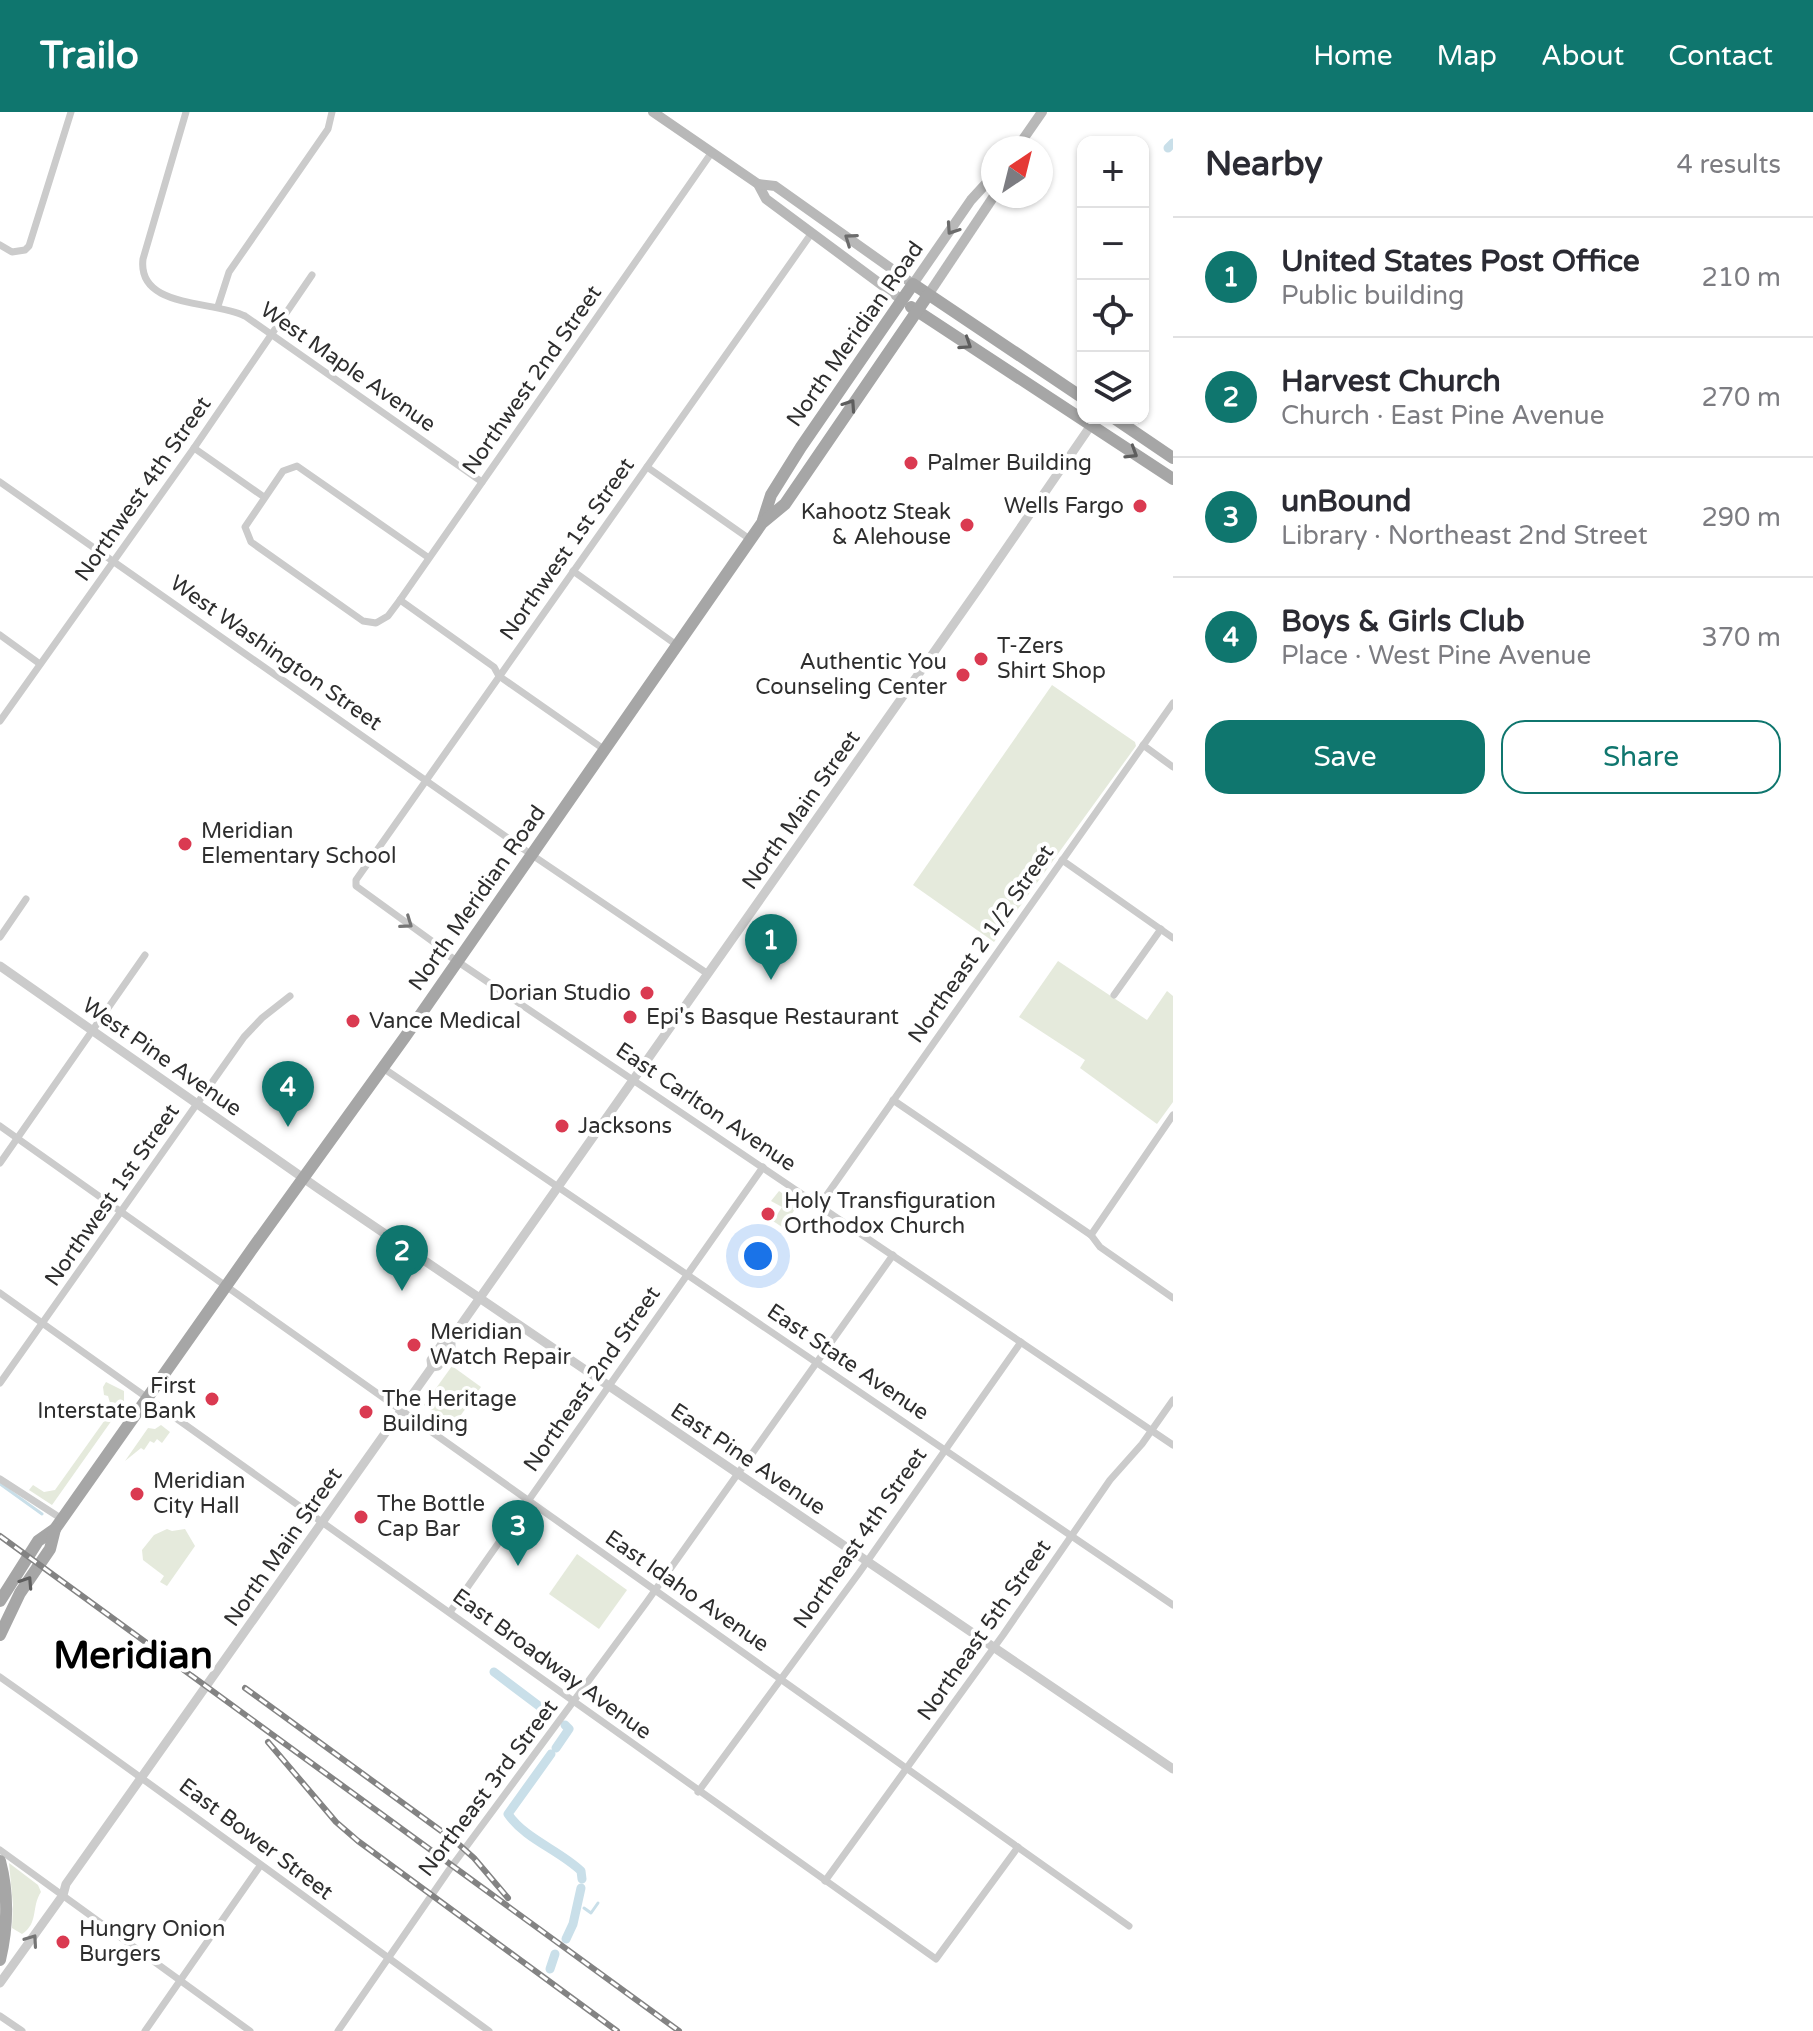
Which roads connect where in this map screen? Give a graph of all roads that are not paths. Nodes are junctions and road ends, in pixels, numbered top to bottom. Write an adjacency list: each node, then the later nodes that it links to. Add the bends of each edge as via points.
1 (71, 112): 12 (street, via 32,240 18,252)
2 (186, 112): 17 (street, West Maple Avenue, via 143,259 144,280 161,295)
3 (332, 112): 17 (street, via 328,129 229,272)
4 (653, 112): 7 (main road)
5 (1042, 112): 6 (main road)
6 (1025, 136)
7 (712, 152): 8 (main road); 30 (street, Northwest 2nd Street)
8 (758, 184): 11 (main road, via 766,199); 14 (main road, one-way to 8, via 775,186)
9 (981, 189): 14 (main road, North Meridian Road, one-way to 14)
10 (986, 208): 15 (main road, North Meridian Road)
11 (811, 234): 16 (main road); 27 (street, Northwest 1st Street)
12 (0, 245)
13 (312, 275): 19 (street, Northwest 4th Street)
14 (913, 284): 15 (main road); 16 (main road, North Meridian Road)
15 (928, 295): 18 (main road, North Meridian Road); 20 (main road)
16 (902, 300): 18 (main road); 32 (main road, North Meridian Road, via 801,447 771,495)
17 (218, 306): 19 (street, West Maple Avenue)
18 (916, 310): 21 (main road, one-way to 21); 32 (main road, North Meridian Road, one-way to 18, via 785,504)
19 (272, 334): 25 (street, Northwest 4th Street); 30 (street, West Maple Avenue)
20 (1077, 394)
21 (1077, 412)
22 (1092, 424): 58 (street, North Main Street)
23 (1096, 424): 28 (main road, one-way to 28)
24 (1123, 424): 26 (main road)
25 (194, 448): 31 (street); 35 (street, Northwest 4th Street)
26 (1173, 458)
27 (647, 467): 33 (street); 36 (street, Northwest 1st Street)
28 (1173, 479)
29 (0, 482): 35 (street, West Washington Street)
30 (482, 482): 34 (street, Northwest 2nd Street)
31 (264, 497): 34 (street, via 283,471 297,466); 37 (street, Northwest 2nd Street, via 247,520 251,542 363,621 376,623)
32 (762, 523): 33 (main road, North Meridian Road)
33 (751, 540): 39 (main road, North Meridian Road)
34 (429, 558): 37 (street, Northwest 2nd Street)
35 (114, 562): 40 (street, Northwest 4th Street); 47 (street, West Washington Street)
36 (573, 571): 39 (street); 41 (street, Northwest 1st Street)
37 (400, 600): 41 (street, via 494,667)
38 (0, 635): 40 (street)
39 (678, 646): 45 (main road, North Meridian Road)
40 (40, 664): 43 (street, Northwest 4th Street)
41 (499, 676): 45 (street); 47 (street, Northwest 1st Street)
42 (1173, 703): 44 (street, Northeast 2 1/2 Street)
43 (0, 721)
44 (1143, 745): 46 (street); 49 (street, Northeast 2 1/2 Street)
45 (605, 750): 48 (main road, North Meridian Road)
46 (1173, 767)
47 (426, 781): 48 (street, West Washington Street); 50 (street, Northwest 1st Street)
48 (532, 855): 56 (main road, North Meridian Road); 58 (street, West Washington Street)
49 (1062, 860): 52 (street); 64 (street, Northeast 2 1/2 Street)
50 (356, 886): 56 (street, East Carlton Avenue, one-way to 56)
51 (26, 899): 53 (street)
52 (1161, 929): 54 (street); 59 (street)
53 (0, 937)
54 (1173, 938)
55 (145, 955): 61 (street)
56 (458, 960): 62 (main road, North Meridian Road); 63 (street, East Carlton Avenue)
57 (0, 966): 61 (street, West Pine Avenue)
58 (708, 974): 63 (street, North Main Street)
59 (1114, 995)
60 (290, 996): 65 (street, Northwest 1st Street, via 244,1037)
61 (93, 1031): 65 (street, West Pine Avenue); 68 (street)
62 (383, 1068): 71 (main road, North Meridian Road); 72 (street, East State Avenue)
63 (634, 1079): 70 (street, East Carlton Avenue); 72 (street, North Main Street)
64 (893, 1100): 73 (street, Northeast 2 1/2 Street); 75 (street)
65 (198, 1105): 71 (street, West Pine Avenue); 74 (street, Northwest 1st Street)
66 (1173, 1115): 75 (street)
67 (0, 1126): 68 (street, East Idaho Avenue)
68 (17, 1139): 69 (street); 74 (street, East Idaho Avenue)
69 (0, 1163)
70 (763, 1167): 73 (street, East Carlton Avenue); 77 (street, Northeast 2nd Street)
71 (303, 1178): 78 (main road, North Meridian Road); 80 (street, East Pine Avenue)
72 (558, 1187): 77 (street, East State Avenue); 80 (street, North Main Street)
73 (819, 1206): 76 (street, East Carlton Avenue)
74 (121, 1214): 78 (street, East Idaho Avenue); 82 (street, Northwest 1st Street)
75 (1091, 1235): 81 (street, via 1100,1247)
76 (893, 1255): 83 (street, East Carlton Avenue); 84 (street, Northeast 3rd Street)
77 (687, 1274): 84 (street, East State Avenue); 86 (street, Northeast 2nd Street)
78 (225, 1286): 87 (main road, North Meridian Road); 89 (street, East Idaho Avenue)
79 (0, 1293): 82 (street, East Broadway Avenue)
80 (480, 1298): 86 (street, East Pine Avenue); 89 (street, North Main Street, via 451,1339 444,1341)
81 (1173, 1298)
82 (43, 1323): 85 (street, Northwest 1st Street); 87 (street, East Broadway Avenue)
83 (1021, 1342): 90 (street, East Carlton Avenue); 92 (street, Northeast 4th Street)
84 (818, 1363): 92 (street, East State Avenue); 93 (street, Northeast 3rd Street)
85 (0, 1383)
86 (609, 1386): 93 (street, East Pine Avenue); 95 (street, Northeast 2nd Street)
87 (148, 1397): 96 (street, East Broadway Avenue); 97 (main road, North Meridian Road)
88 (1173, 1400): 90 (street, Northeast 5th Street)
89 (401, 1411): 95 (street, East Idaho Avenue); 96 (street, North Main Street)
90 (1151, 1430): 91 (street, East Carlton Avenue); 98 (street, Northeast 5th Street)
91 (1173, 1445)
92 (945, 1450): 98 (street, East State Avenue); 99 (street, Northeast 4th Street)
93 (739, 1475): 99 (street, East Pine Avenue); 100 (street, Northeast 3rd Street)
94 (0, 1479): 97 (street)
95 (528, 1501): 100 (street, East Idaho Avenue); 103 (street, Northeast 2nd Street)
96 (323, 1522): 103 (street, East Broadway Avenue); 111 (street, North Main Street)
97 (58, 1524): 101 (main road, North Meridian Road, via 38,1541); 104 (main road, North Meridian Road, one-way to 97, via 50,1549)
98 (1073, 1536): 102 (street, East State Avenue); 105 (street, Northeast 5th Street)
99 (867, 1561): 105 (street, East Pine Avenue); 107 (street, Northeast 4th Street)
100 (655, 1591): 107 (street, East Idaho Avenue); 108 (street, Northeast 3rd Street)
101 (0, 1601)
102 (1173, 1605)
103 (450, 1612): 108 (street, East Broadway Avenue)
104 (0, 1635)
105 (994, 1648): 109 (street, Northeast 5th Street); 110 (street, East Pine Avenue)
106 (0, 1677): 111 (street, East Bower Street)
107 (781, 1680): 109 (street, East Idaho Avenue); 112 (street, Northeast 4th Street)
108 (574, 1702): 112 (street, East Broadway Avenue); 120 (street, Northeast 3rd Street)
109 (906, 1769): 113 (street, East Idaho Avenue); 117 (street, Northeast 5th Street)
110 (1173, 1769)
111 (142, 1777): 116 (street, East Bower Street); 118 (street, North Main Street)
112 (698, 1792): 117 (street, East Broadway Avenue)
113 (1018, 1847): 117 (street, East Broadway Avenue, via 936,1959); 119 (street, East Idaho Avenue)
114 (0, 1850): 118 (street)
115 (0, 1861): 121 (main road, via 7,1913)
116 (260, 1866): 120 (street, East Bower Street); 122 (street)
117 (825, 1881)
118 (63, 1895): 122 (street); 123 (street, North Main Street, one-way to 118)
119 (1129, 1926)
120 (388, 1958): 128 (street, Northeast 3rd Street); 129 (street, East Bower Street)
121 (0, 1960)
122 (180, 1980): 126 (street); 127 (street)
123 (0, 1983)
124 (0, 2016): 125 (street)
125 (22, 2031)
126 (145, 2031)
127 (250, 2031)
128 (338, 2031)
129 (489, 2031)

